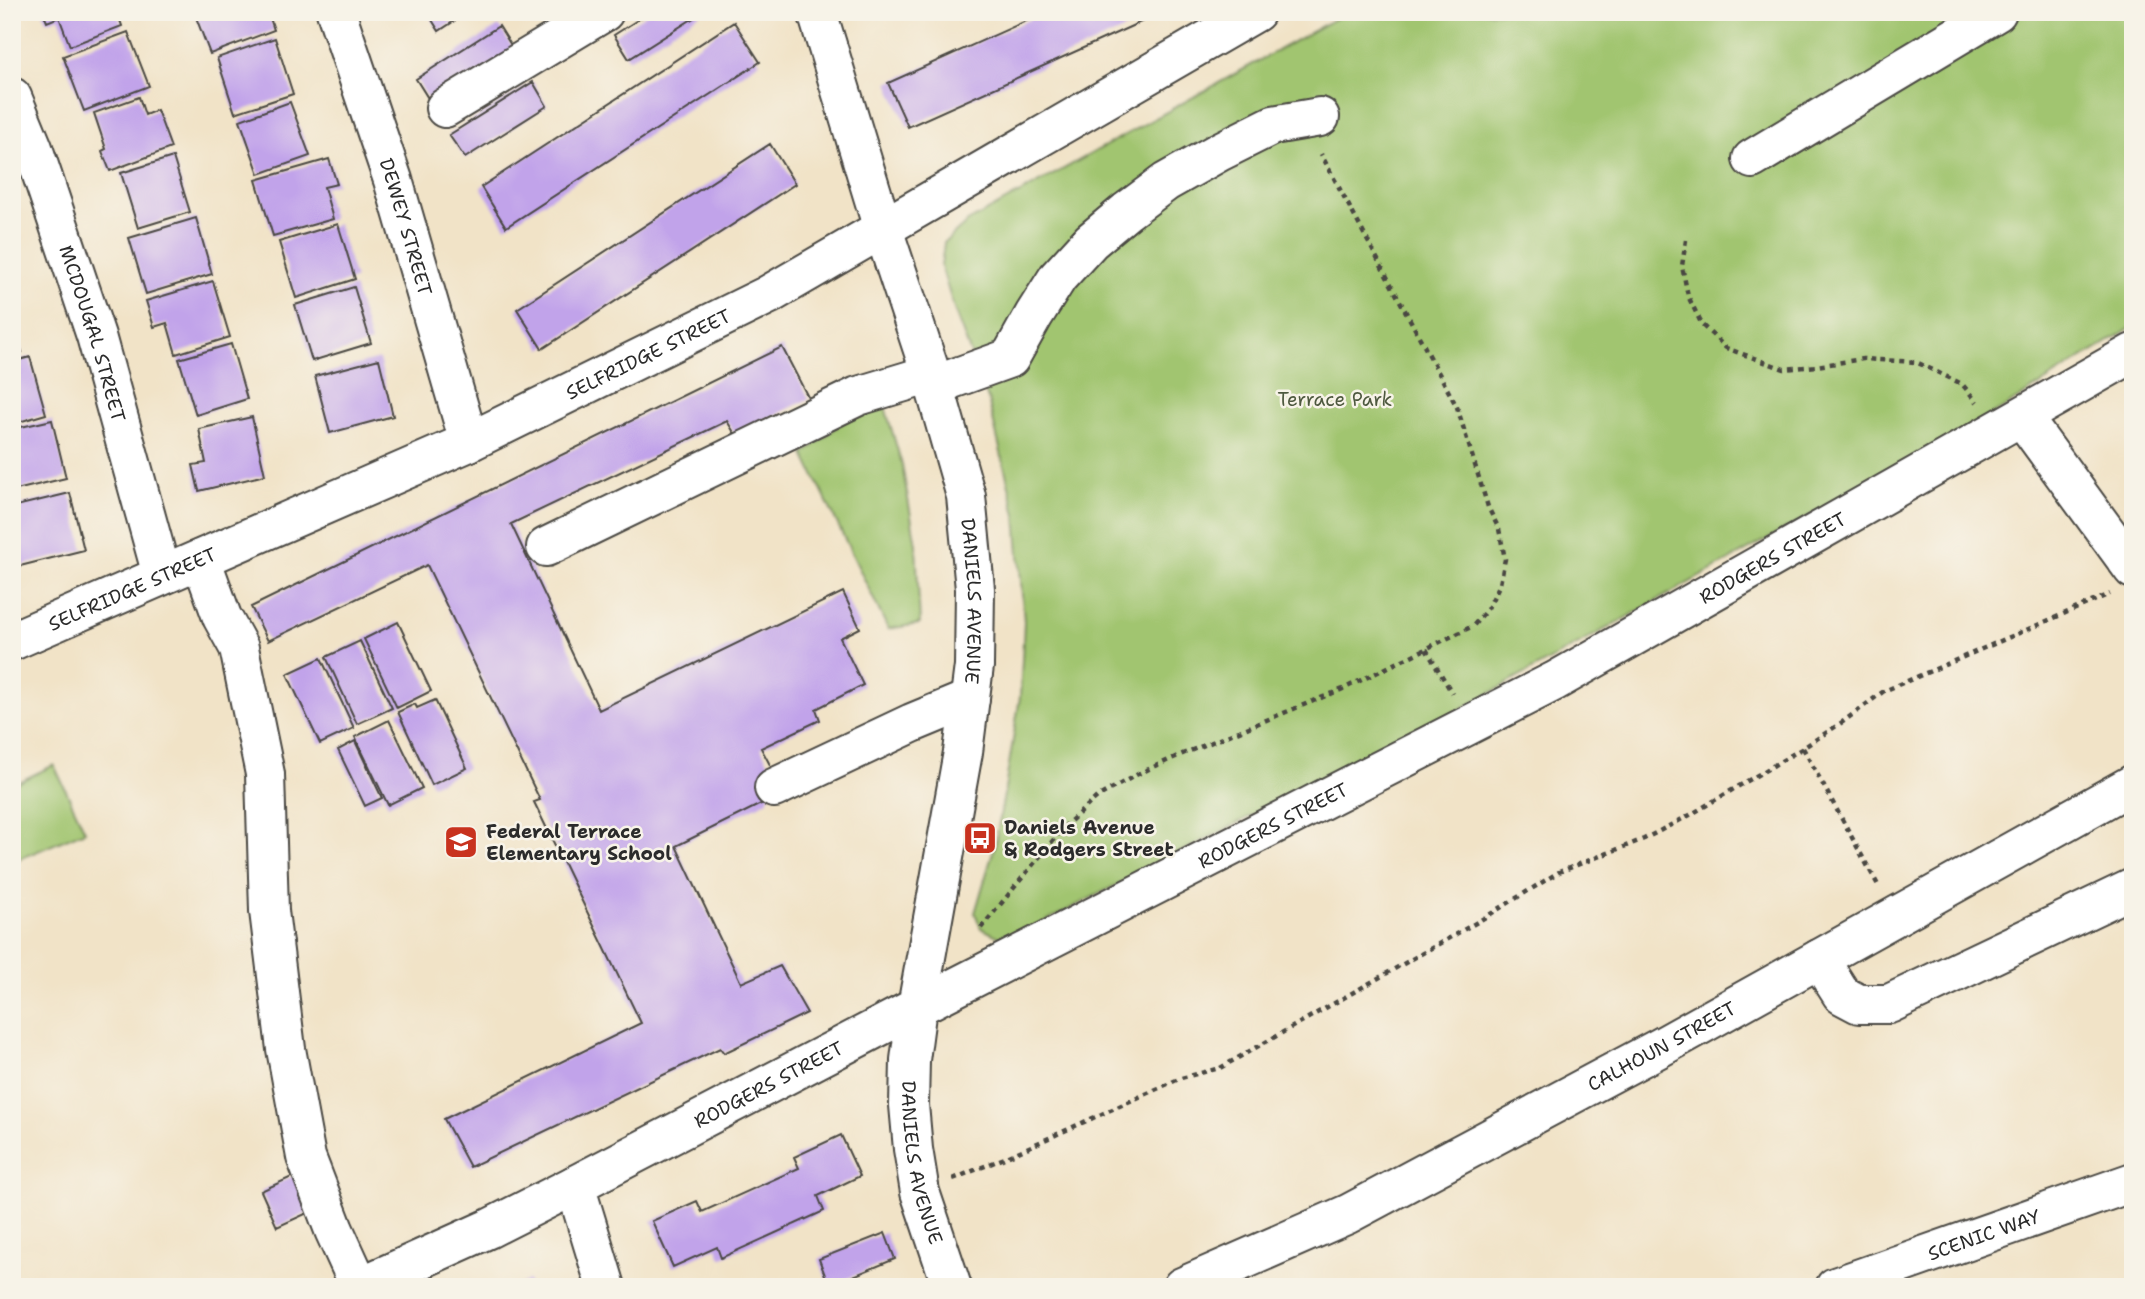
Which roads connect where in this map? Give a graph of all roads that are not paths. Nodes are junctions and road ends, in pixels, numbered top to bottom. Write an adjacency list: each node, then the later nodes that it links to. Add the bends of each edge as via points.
1 (336, 12): 14 (street, DEWEY STREET, via 393,180)
2 (604, 12): 7 (street)
3 (817, 12): 10 (street, DANIELS AVENUE)
4 (1256, 12): 10 (street, SELFRIDGE STREET)
5 (1997, 12): 9 (street)
6 (12, 97): 17 (street, MCDOUGAL STREET, via 96,335)
7 (445, 108)
8 (1312, 118): 12 (street, via 1273,125 1166,182 1091,241 1058,277 1010,359)
9 (1752, 159)
10 (883, 229): 12 (street, DANIELS AVENUE); 14 (street, SELFRIDGE STREET, via 768,295)
11 (2133, 353): 13 (street, RODGERS STREET)
12 (933, 380): 15 (street, via 858,396); 20 (street, DANIELS AVENUE, via 966,496 975,589)
13 (2011, 423): 18 (street); 25 (street, RODGERS STREET, via 1555,681)
14 (469, 442): 16 (street, SELFRIDGE STREET)
15 (546, 547)
16 (201, 559): 17 (street, SELFRIDGE STREET); 28 (street, via 239,648 265,774 269,911 286,1049 306,1157)
17 (162, 575): 19 (street, SELFRIDGE STREET)
18 (2127, 579)
19 (12, 641)
20 (970, 699): 22 (street); 25 (street, DANIELS AVENUE)
21 (2133, 785): 24 (street, CALHOUN STREET)
22 (774, 788)
23 (2133, 888): 24 (street, via 1889,1003 1859,1004 1842,995)
24 (1819, 959): 31 (street, CALHOUN STREET, via 1348,1214)
25 (917, 1007): 27 (street, RODGERS STREET); 30 (street, DANIELS AVENUE, via 910,1060 912,1149 920,1192)
26 (2133, 1182): 32 (street, SCENIC WAY)
27 (575, 1185): 28 (street, RODGERS STREET); 29 (street)
28 (360, 1287)
29 (606, 1287)
30 (952, 1287)
31 (1182, 1287)
32 (1835, 1287)

